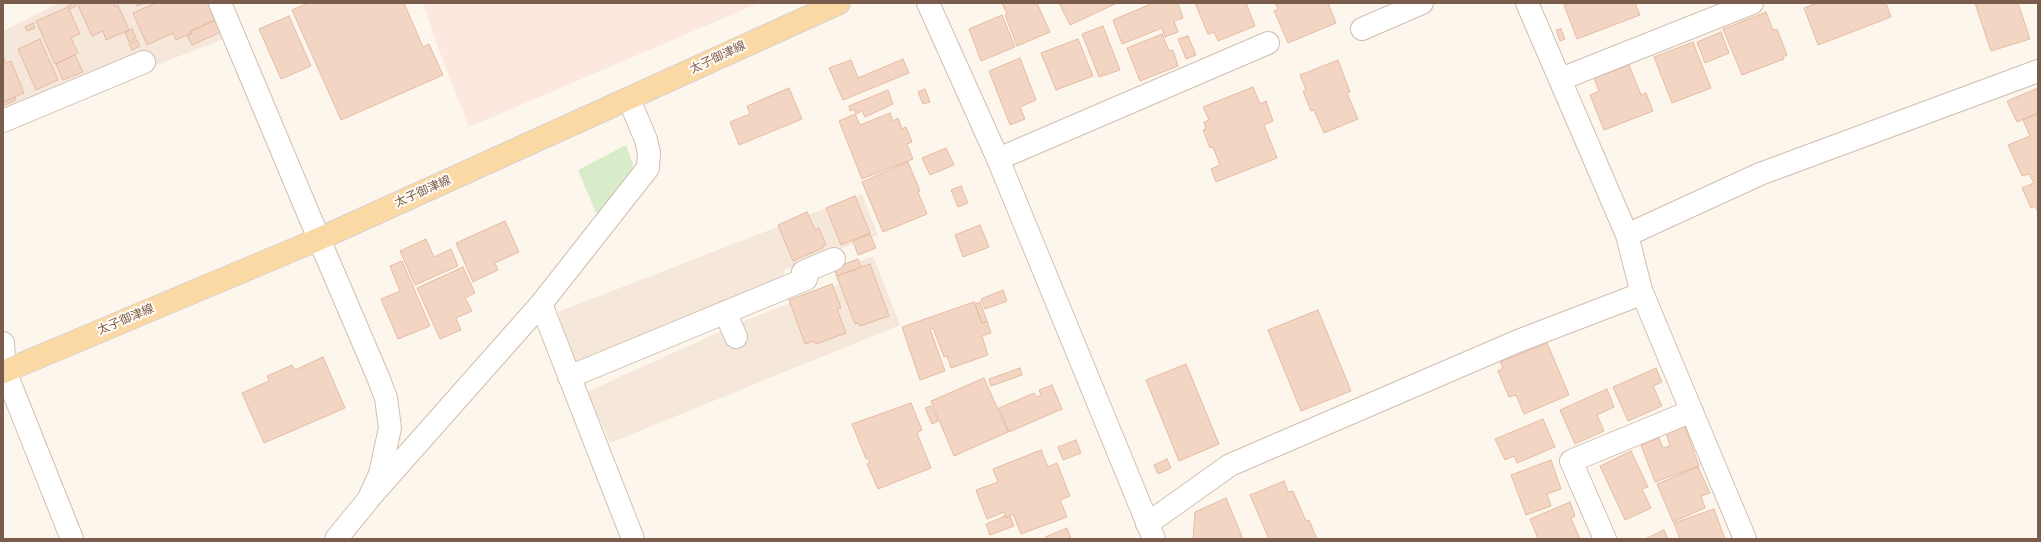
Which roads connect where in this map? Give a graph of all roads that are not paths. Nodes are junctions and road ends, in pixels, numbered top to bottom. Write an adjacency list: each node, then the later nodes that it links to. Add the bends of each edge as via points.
1 (220, 3): 16 (street)
2 (839, 3): 12 (main road, 太子御津線)
3 (928, 3): 14 (street)
4 (1422, 3): 7 (street)
5 (1528, 3): 11 (street)
6 (1752, 3): 11 (street)
7 (1362, 29)
8 (1268, 43): 14 (street)
9 (144, 62): 13 (street)
10 (2038, 71): 15 (street, via 1760,174)
11 (1561, 79): 15 (street)
12 (629, 99): 16 (main road, 太子御津線); 19 (street, via 646,140 649,152 648,168)
13 (3, 121)
14 (998, 159): 27 (street)
15 (1627, 235): 18 (street)
16 (319, 239): 23 (main road, 太子御津線); 26 (street, via 386,398 390,428 380,474)
17 (834, 259): 20 (street, via 802,272 806,279)
18 (1641, 290): 25 (street); 27 (street, via 1633,297 1518,341 1230,465)
19 (541, 304): 24 (street); 26 (street)
20 (725, 312): 21 (street); 24 (street)
21 (736, 337)
22 (3, 343): 23 (street)
23 (4, 372): 28 (street)
24 (569, 377): 30 (street)
25 (1692, 412): 31 (street, via 1571,461); 32 (street)
26 (368, 500): 29 (street)
27 (1150, 531)
28 (72, 539)
29 (336, 539)
30 (633, 539)
31 (1605, 539)
32 (1745, 539)

